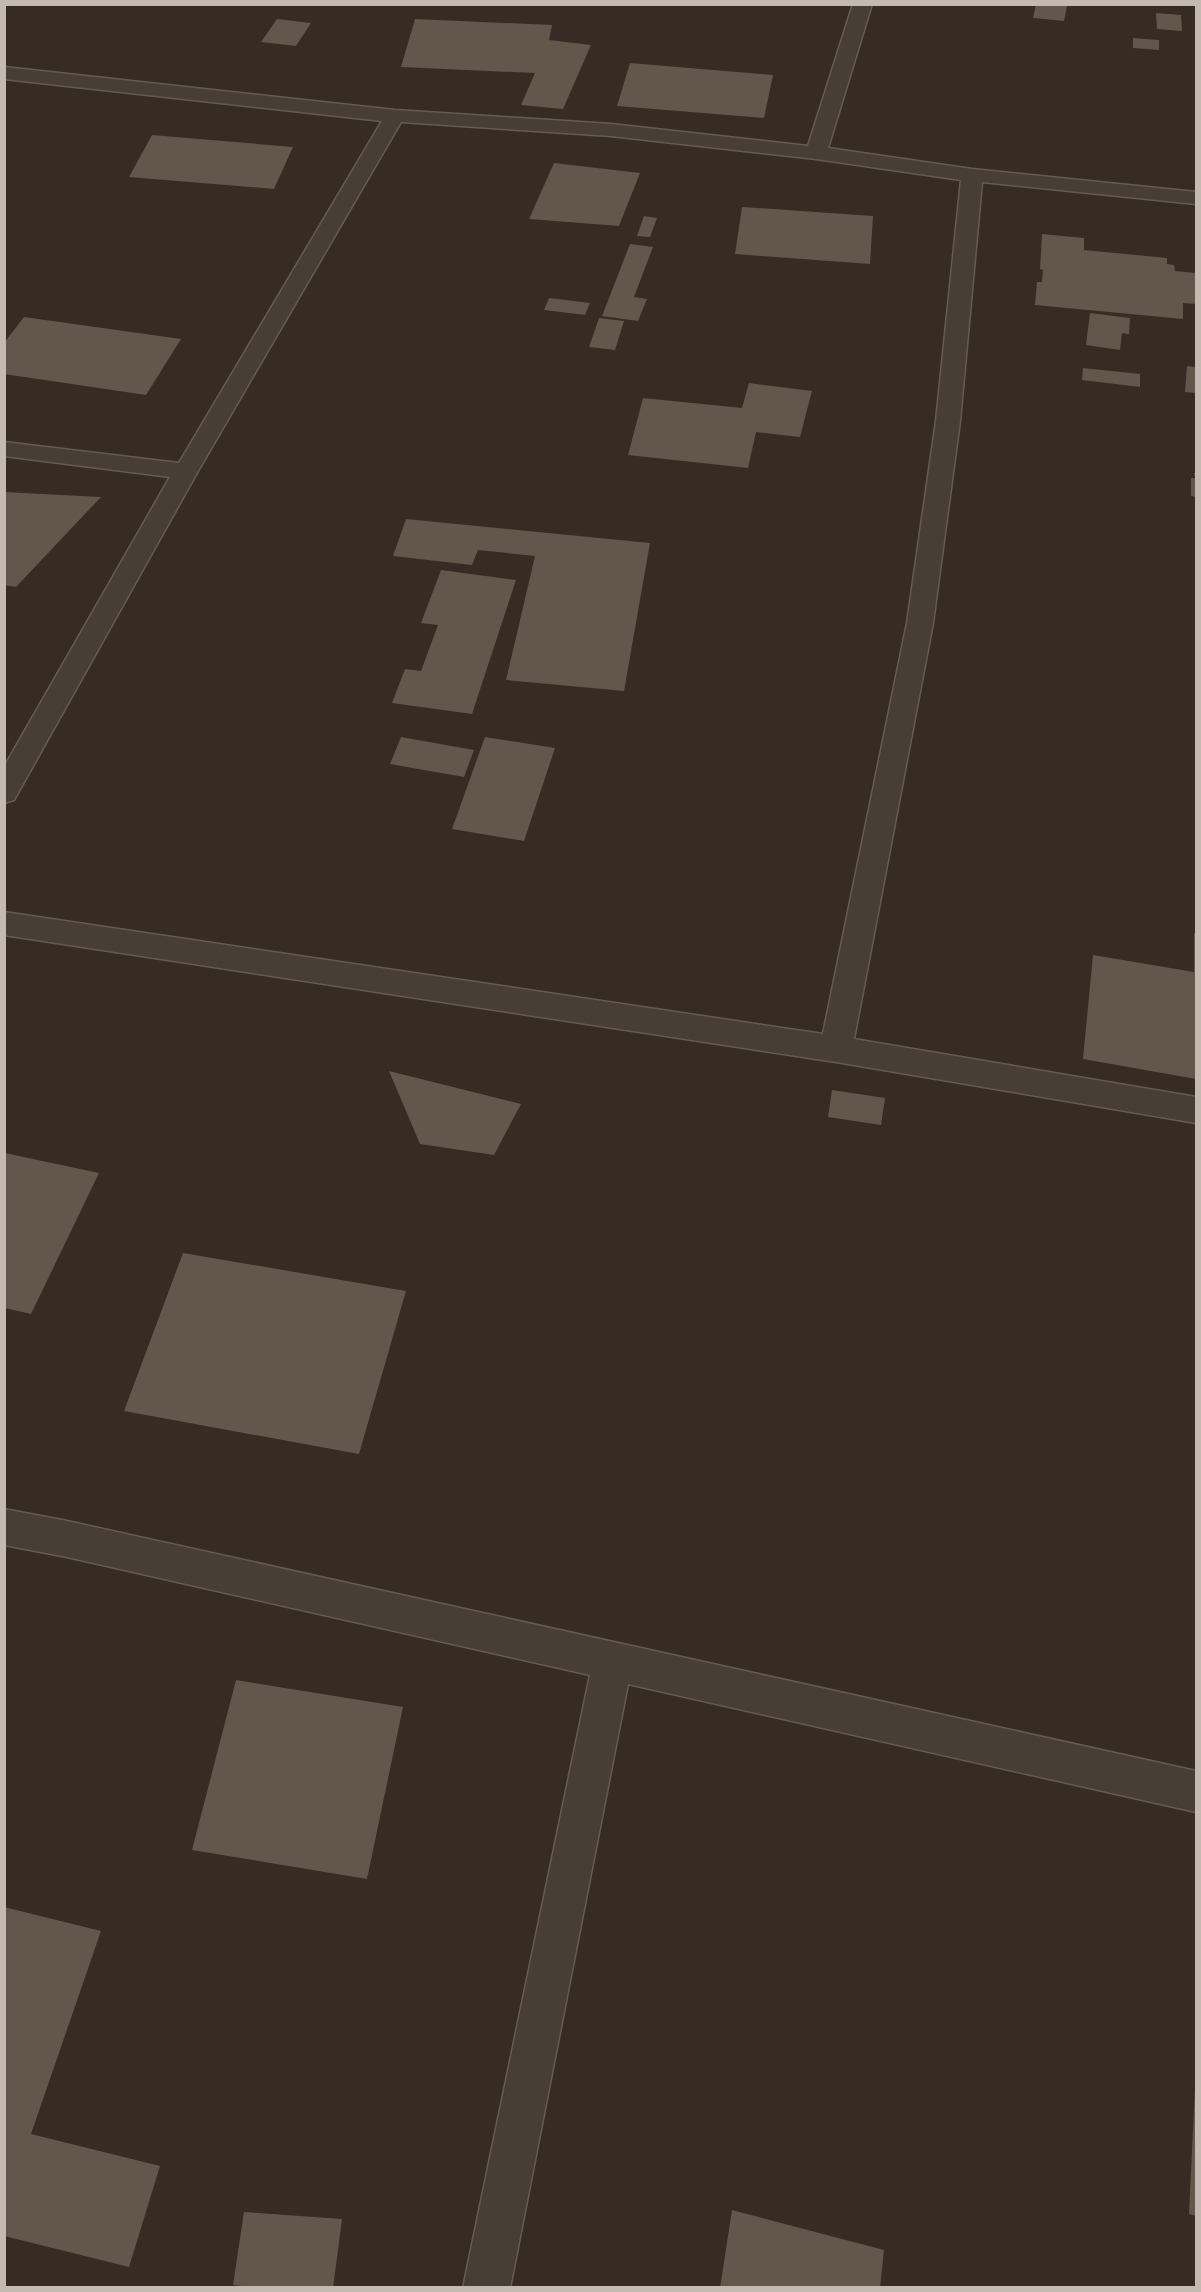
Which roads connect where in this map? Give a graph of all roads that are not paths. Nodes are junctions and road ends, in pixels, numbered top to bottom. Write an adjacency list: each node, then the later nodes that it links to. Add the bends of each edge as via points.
1 (863, 4): 4 (street)
2 (4, 73): 3 (street)
3 (395, 116): 4 (street, via 611,130); 8 (street)
4 (816, 153): 5 (street)
5 (972, 175): 6 (street); 11 (street, via 948,421 920,623)
6 (1197, 198)
7 (4, 449): 8 (street)
8 (186, 471): 9 (street)
9 (4, 793)
10 (4, 923): 11 (street)
11 (836, 1049): 12 (street)
12 (1197, 1110)
13 (4, 1527): 14 (street)
14 (613, 1661): 15 (street); 16 (street)
15 (1197, 1792)
16 (486, 2288)

